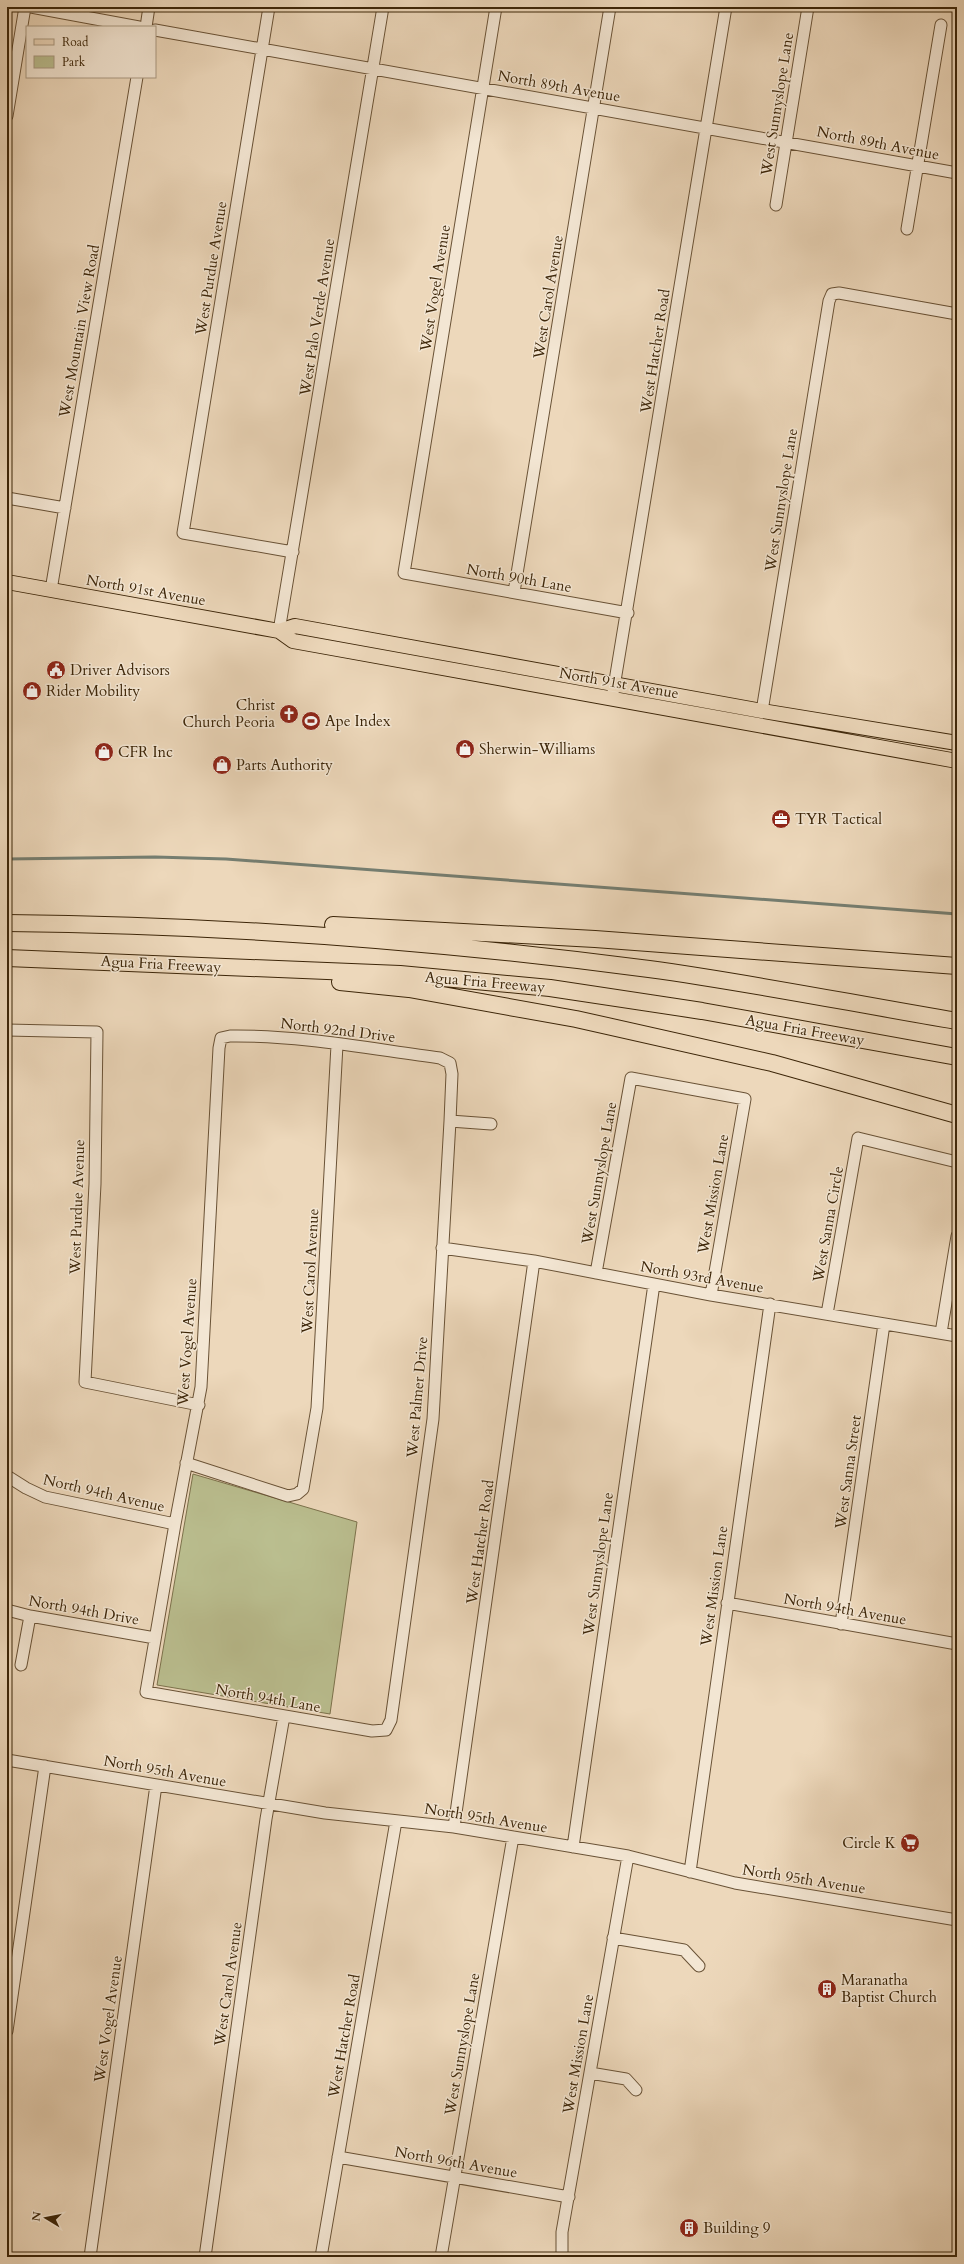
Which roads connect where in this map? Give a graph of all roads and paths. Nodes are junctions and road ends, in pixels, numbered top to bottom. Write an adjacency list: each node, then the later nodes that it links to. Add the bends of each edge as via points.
1 (25, 7): 19 (street)
2 (31, 7): 11 (street)
3 (149, 7): 12 (street)
4 (269, 7): 14 (street, West Purdue Avenue)
5 (383, 7): 15 (street, West Palo Verde Avenue)
6 (496, 7): 17 (street, West Vogel Avenue)
7 (610, 7): 18 (street, West Carol Avenue)
8 (726, 7): 20 (street, West Hatcher Road)
9 (808, 7): 21 (street, West Sunnyslope Lane)
10 (941, 25): 22 (street)
11 (134, 26)
12 (146, 26)
13 (156, 30): 14 (street, North 89th Avenue)
14 (262, 49): 15 (street, North 89th Avenue); 29 (street, West Purdue Avenue, via 183,533)
15 (373, 68): 17 (street, North 89th Avenue); 29 (street, West Palo Verde Avenue)
16 (137, 78): 28 (street, West Mountain View Road)
17 (483, 88): 18 (street, North 89th Avenue); 30 (street, West Vogel Avenue)
18 (594, 108): 20 (street, North 89th Avenue); 33 (street, West Carol Avenue)
19 (7, 116)
20 (705, 128): 21 (street, North 89th Avenue); 34 (street, West Hatcher Road)
21 (786, 141): 22 (street, North 89th Avenue); 24 (street, West Sunnyslope Lane)
22 (918, 166): 23 (street, North 89th Avenue); 25 (street)
23 (957, 173)
24 (776, 205)
25 (907, 229)
26 (957, 314): 40 (street, West Sunnyslope Lane, via 839,293 832,294)
27 (7, 498): 28 (street)
28 (65, 508): 32 (street, West Mountain View Road)
29 (293, 552): 35 (street, West Palo Verde Avenue)
30 (404, 573): 33 (street, North 90th Lane)
31 (7, 582): 32 (main road, North 91st Avenue)
32 (51, 590): 35 (main road, North 91st Avenue)
33 (514, 592): 34 (street, North 90th Lane)
34 (628, 613): 38 (street, West Hatcher Road)
35 (279, 631): 36 (main road, North 91st Avenue, via 295,626); 37 (main road, North 91st Avenue, via 293,641)
36 (451, 655): 37 (main road); 38 (main road, North 91st Avenue)
37 (448, 669): 39 (main road, North 91st Avenue)
38 (615, 684): 39 (street, West Hatcher Road); 40 (main road, North 91st Avenue)
39 (612, 699): 41 (main road, North 91st Avenue)
40 (762, 711): 41 (main road); 42 (main road, North 91st Avenue)
41 (759, 726): 44 (main road, North 91st Avenue)
42 (896, 734): 43 (main road, North 91st Avenue); 44 (main road)
43 (957, 743)
44 (893, 749): 45 (main road, North 91st Avenue)
45 (957, 761)
46 (7, 923): 47 (highway, Agua Fria Freeway, via 152,925)
47 (266, 931): 50 (highway, via 323,925 595,939); 51 (highway, Agua Fria Freeway, via 470,947 645,968)
48 (7, 958): 49 (highway, Agua Fria Freeway)
49 (74, 960): 55 (highway, Agua Fria Freeway, via 400,974 550,988); 58 (highway, via 368,984 461,998 576,1019 772,1063)
50 (957, 966)
51 (957, 1022)
52 (7, 1030): 73 (street, West Purdue Avenue, via 97,1032 95,1184 85,1382)
53 (222, 1038): 54 (street, North 92nd Drive, via 250,1035); 73 (street, West Vogel Avenue, via 219,1048)
54 (337, 1045): 56 (street, North 92nd Drive, via 440,1058); 74 (street, West Carol Avenue, via 317,1408 302,1489 297,1494 288,1496)
55 (957, 1057)
56 (450, 1063): 59 (street, West Palmer Drive)
57 (632, 1078): 65 (street, West Sunnyslope Lane); 67 (street, West Mission Lane, via 745,1099)
58 (957, 1115)
59 (450, 1121): 60 (street); 63 (street, West Palmer Drive)
60 (491, 1124)
61 (957, 1162): 69 (street, West Sanna Circle, via 858,1138)
62 (957, 1236): 71 (street)
63 (442, 1248): 64 (street, North 93rd Avenue); 86 (street, West Palmer Drive, via 432,1432 391,1720)
64 (534, 1261): 65 (street, North 93rd Avenue); 92 (street, West Hatcher Road)
65 (596, 1273): 66 (street, North 93rd Avenue)
66 (654, 1284): 67 (street, North 93rd Avenue); 94 (street, West Sunnyslope Lane)
67 (710, 1295): 68 (street, North 93rd Avenue)
68 (770, 1304): 69 (street, North 93rd Avenue); 77 (street, West Mission Lane)
69 (827, 1314): 70 (street, North 93rd Avenue)
70 (884, 1324): 71 (street, North 93rd Avenue); 80 (street, West Sanna Street)
71 (941, 1333): 72 (street, North 93rd Avenue)
72 (957, 1336)
73 (199, 1405): 74 (street, West Vogel Avenue)
74 (186, 1463): 76 (street, West Vogel Avenue)
75 (7, 1476): 76 (street, North 94th Avenue, via 45,1497)
76 (175, 1524): 81 (street, West Vogel Avenue)
77 (727, 1603): 80 (street, North 94th Avenue); 96 (street, West Mission Lane)
78 (7, 1610): 79 (street, North 94th Drive)
79 (30, 1616): 81 (street, North 94th Drive); 83 (street)
80 (841, 1624): 82 (street, North 94th Avenue)
81 (155, 1638): 84 (street, West Vogel Avenue)
82 (957, 1644)
83 (21, 1665)
84 (146, 1692): 85 (street, North 94th Lane)
85 (284, 1716): 86 (street, North 94th Lane, via 372,1731); 90 (street, West Carol Avenue)
86 (386, 1730)
87 (7, 1760): 88 (street, North 95th Avenue)
88 (45, 1766): 89 (street, North 95th Avenue); 100 (street)
89 (156, 1785): 90 (street, North 95th Avenue); 106 (street, West Vogel Avenue)
90 (268, 1804): 91 (street, North 95th Avenue); 107 (street, West Carol Avenue)
91 (396, 1821): 92 (street, North 95th Avenue); 103 (street, West Hatcher Road)
92 (454, 1827): 93 (street, North 95th Avenue)
93 (512, 1837): 94 (street, North 95th Avenue); 104 (street, West Sunnyslope Lane)
94 (573, 1847): 95 (street, North 95th Avenue)
95 (628, 1856): 96 (street, North 95th Avenue); 98 (street, West Mission Lane)
96 (690, 1872): 97 (street, North 95th Avenue, via 735,1884)
97 (957, 1920)
98 (613, 1938): 99 (street, via 684,1950); 101 (street, West Mission Lane)
99 (699, 1966)
100 (7, 2031)
101 (590, 2073): 102 (street, via 626,2079); 105 (street, West Mission Lane)
102 (636, 2090)
103 (338, 2157): 104 (street, North 96th Avenue); 108 (street, West Hatcher Road)
104 (454, 2177): 105 (street, North 96th Avenue); 109 (street, West Sunnyslope Lane)
105 (569, 2197): 110 (street, West Mission Lane, via 562,2232)
106 (90, 2257)
107 (205, 2257)
108 (321, 2257)
109 (441, 2257)
110 (562, 2257)

